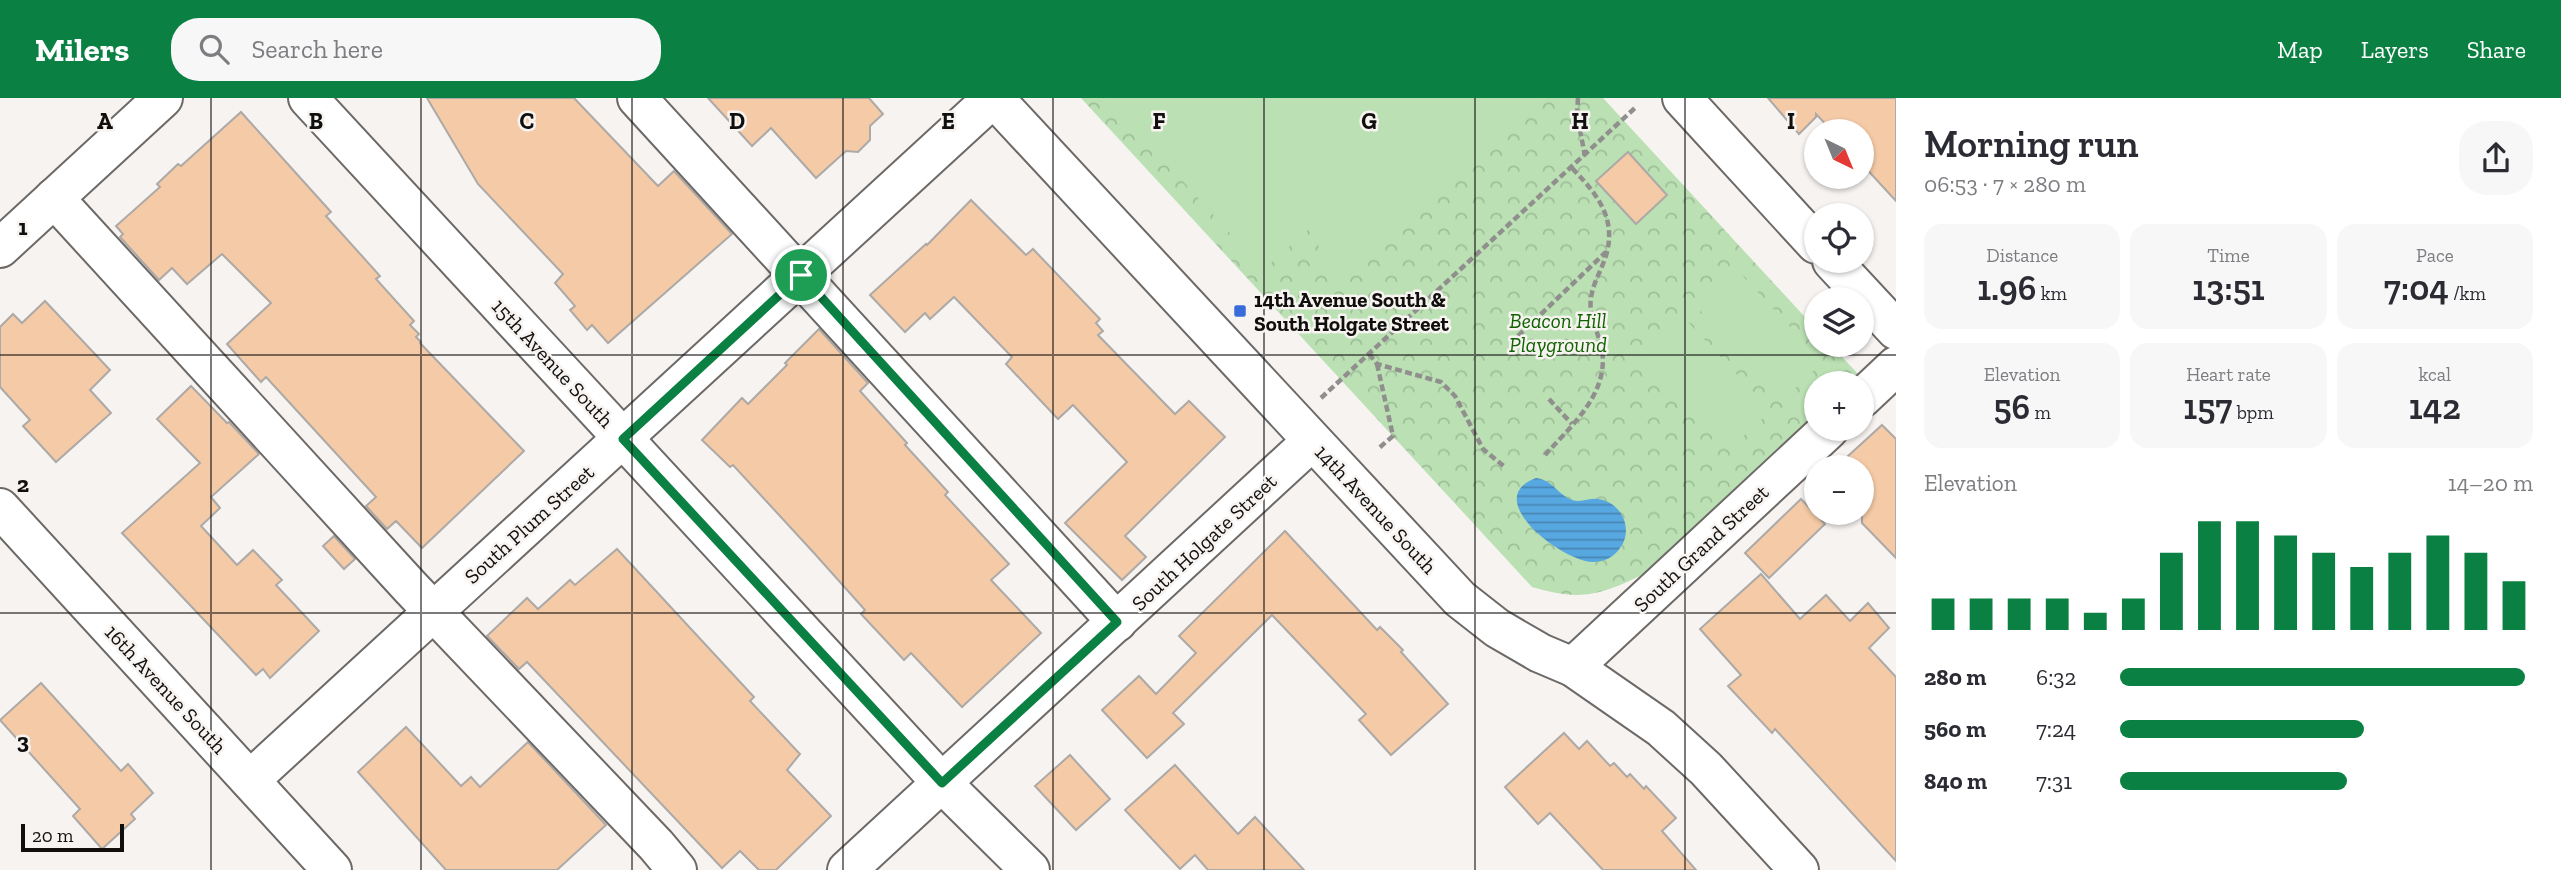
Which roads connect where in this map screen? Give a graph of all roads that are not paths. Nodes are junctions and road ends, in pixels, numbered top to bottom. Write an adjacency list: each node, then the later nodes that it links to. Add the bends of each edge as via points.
1 (163, 98): 6 (street)
2 (308, 98): 14 (street, 15th Avenue South)
3 (637, 98): 10 (street)
4 (993, 98): 10 (street, South Plum Street); 15 (street, 14th Avenue South)
5 (1684, 99): 7 (street)
6 (54, 198): 8 (street); 18 (street)
7 (1804, 231)
8 (0, 248)
9 (1843, 273): 11 (street)
10 (801, 275): 14 (street, South Plum Street); 19 (street)
11 (1896, 330)
12 (1896, 366): 13 (street)
13 (1874, 387)
14 (623, 439): 18 (street, South Plum Street); 22 (street, 15th Avenue South)
15 (1312, 441): 19 (street, South Holgate Street); 20 (street, 14th Avenue South, via 1460,599 1497,628)
16 (1816, 441): 20 (street, South Grand Street)
17 (0, 508): 21 (street, 16th Avenue South)
18 (433, 611): 21 (street, South Plum Street); 24 (street)
19 (1117, 622): 22 (street, South Holgate Street)
20 (1573, 667): 27 (street, 14th Avenue South, via 1661,728 1706,769)
21 (250, 780): 23 (street, 16th Avenue South)
22 (942, 783): 25 (street, South Holgate Street); 26 (street, 15th Avenue South)
23 (332, 870)
24 (677, 870)
25 (847, 870)
26 (1030, 870)
27 (1799, 870)

